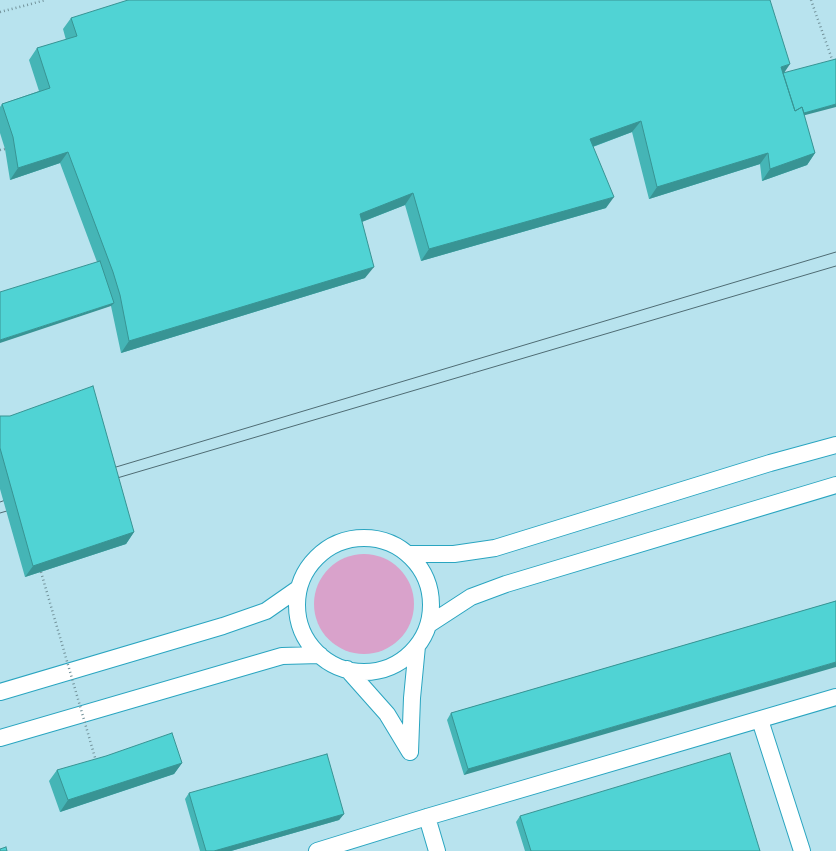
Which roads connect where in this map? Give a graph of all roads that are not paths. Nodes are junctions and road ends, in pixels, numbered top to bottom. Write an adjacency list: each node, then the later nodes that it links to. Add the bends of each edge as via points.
1 (836, 445): 3 (street, via 495,548 454,554)
2 (836, 485): 5 (street, via 506,584 471,597)
3 (408, 554): 4 (street, via 392,544 373,538 354,538 335,544 319,555 307,570); 5 (street, via 421,569 428,586 431,606)
4 (299, 588): 7 (street, via 297,606 300,624 308,641); 9 (street, via 266,611)
5 (428, 625): 6 (street)
6 (417, 646): 8 (street, via 403,659 386,668 366,672); 8 (street, via 410,752 387,714)
7 (320, 655): 8 (street); 12 (street, via 282,656)
8 (347, 670)
9 (0, 692)
10 (836, 697): 11 (street)
11 (760, 720): 13 (street); 16 (street)
12 (0, 738)
13 (427, 817): 14 (street); 15 (street)
14 (317, 851)
15 (438, 851)
16 (802, 851)

